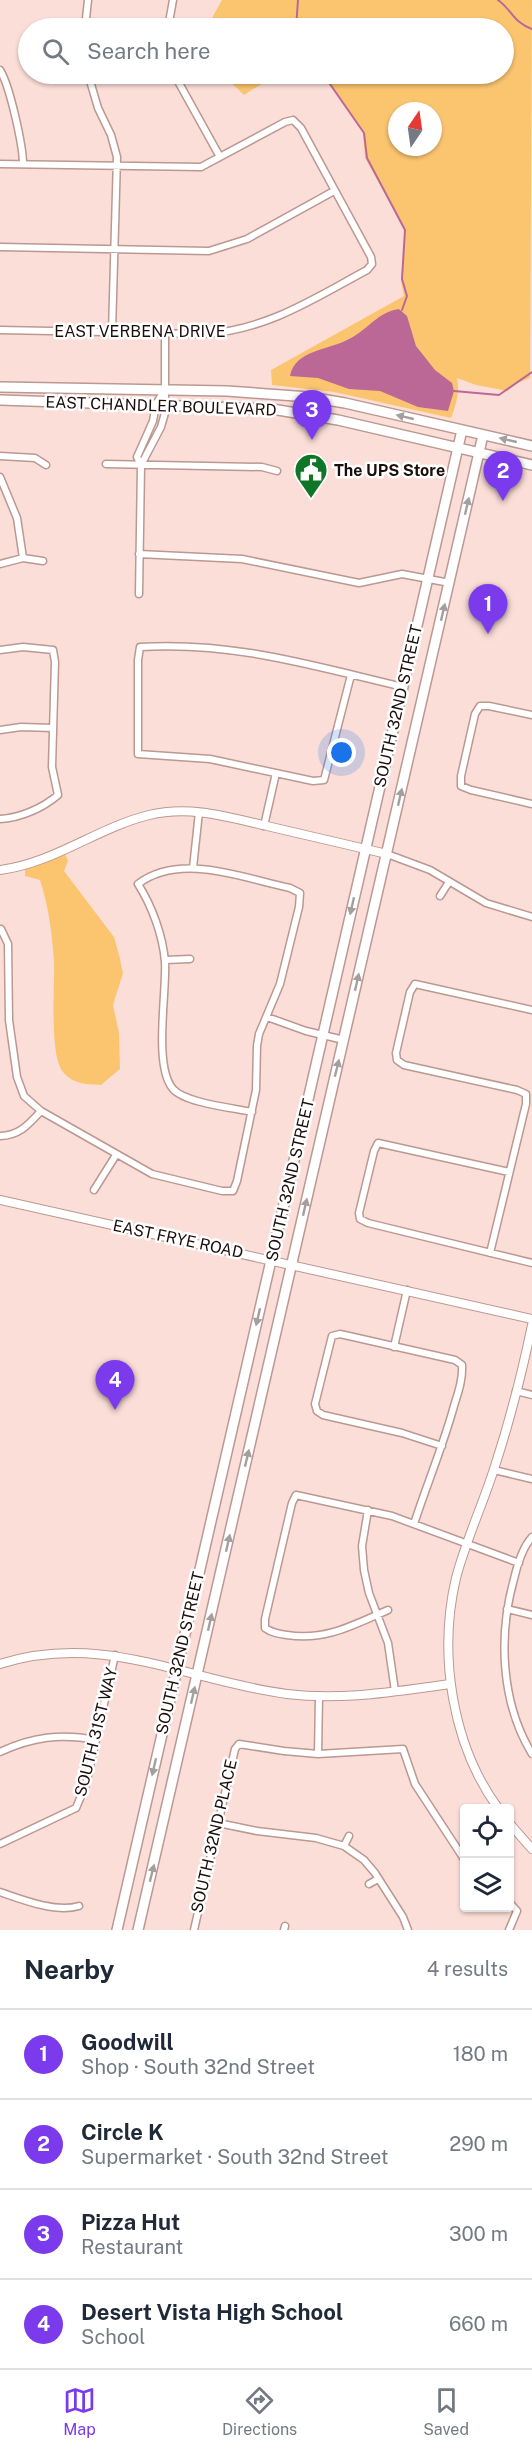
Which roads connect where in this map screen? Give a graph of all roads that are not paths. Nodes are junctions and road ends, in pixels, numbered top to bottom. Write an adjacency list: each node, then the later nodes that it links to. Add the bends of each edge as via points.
1 (88, 0): 3 (street)
2 (173, 0): 4 (street)
3 (86, 18)
4 (170, 18)
5 (0, 70): 10 (street, via 22,144)
6 (91, 84): 11 (street, via 116,148)
7 (180, 84): 8 (street)
8 (220, 157): 11 (street, via 193,168); 12 (street, via 293,120)
9 (0, 164): 10 (street)
10 (23, 164): 11 (street)
11 (116, 166): 14 (street)
12 (334, 191): 14 (street, via 255,235 221,249); 17 (street, EAST VERBENA DRIVE, via 371,257 372,264 367,270 263,324 217,333)
13 (0, 247): 14 (street)
14 (114, 249): 16 (street)
15 (0, 330): 16 (street, EAST VERBENA DRIVE)
16 (112, 332): 17 (street, EAST VERBENA DRIVE)
17 (165, 333): 19 (street)
18 (0, 387): 19 (main road, EAST CHANDLER BOULEVARD)
19 (164, 391): 21 (street); 22 (main road, EAST CHANDLER BOULEVARD, one-way to 19, via 309,397 238,391)
20 (0, 400): 21 (main road, EAST CHANDLER BOULEVARD)
21 (161, 404): 24 (street); 25 (street, via 164,419); 27 (main road, EAST CHANDLER BOULEVARD, via 291,411)
22 (462, 430): 23 (main road, EAST CHANDLER BOULEVARD); 27 (main road, SOUTH 32ND STREET)
23 (483, 435): 26 (main road, EAST CHANDLER BOULEVARD, one-way to 23); 28 (main road, SOUTH 32ND STREET)
24 (146, 436): 25 (street); 32 (street, via 137,457)
25 (154, 440): 32 (street)
26 (532, 446)
27 (458, 448): 28 (main road, EAST CHANDLER BOULEVARD); 40 (main road, SOUTH 32ND STREET)
28 (479, 453): 33 (main road, EAST CHANDLER BOULEVARD); 41 (main road, SOUTH 32ND STREET, one-way to 28)
29 (0, 456): 31 (street, via 35,458)
30 (106, 464): 32 (street)
31 (46, 465)
32 (141, 465): 34 (street, via 262,467); 36 (street)
33 (532, 465)
34 (277, 471)
35 (0, 477): 37 (street, via 17,518)
36 (139, 554): 40 (street, via 227,557 359,583 402,574); 42 (street)
37 (23, 558): 38 (street); 39 (street)
38 (43, 561)
39 (0, 564)
40 (428, 578): 41 (street); 45 (main road, SOUTH 32ND STREET)
41 (450, 583): 55 (main road, SOUTH 32ND STREET, one-way to 41)
42 (139, 594)
43 (0, 650): 47 (street, via 53,650)
44 (351, 675): 45 (street); 49 (street, via 324,780 313,782); 49 (street, via 242,650 140,647 138,754 210,759)
45 (403, 687): 54 (main road, SOUTH 32ND STREET)
46 (532, 716): 50 (street, via 480,706 461,776 461,786 471,790)
47 (53, 728): 48 (street); 52 (street, via 52,767 58,795 22,815)
48 (0, 730)
49 (276, 773): 53 (street)
50 (532, 804)
51 (199, 812): 53 (street); 56 (street); 57 (street, via 165,812 133,820 35,864)
52 (0, 819)
53 (264, 826): 54 (street)
54 (366, 849): 55 (street); 68 (main road, SOUTH 32ND STREET, one-way to 68)
55 (387, 854): 58 (street, via 413,862); 69 (main road, SOUTH 32ND STREET, one-way to 55)
56 (194, 868): 63 (street, via 151,874 138,884 146,895); 65 (street, via 300,893 280,984)
57 (0, 870)
58 (448, 882): 59 (street); 60 (street, via 486,903)
59 (440, 896)
60 (532, 917)
61 (1, 929): 66 (street, via 8,944)
62 (190, 959): 63 (street)
63 (165, 960): 71 (street, via 161,1029 166,1074 173,1090 191,1099)
64 (532, 1010): 74 (street, via 415,984 396,1053 397,1060 404,1065 526,1094)
65 (267, 1017): 68 (street); 71 (street, via 257,1046)
66 (9, 1020): 67 (street); 70 (street, via 20,1086 24,1096)
67 (0, 1021)
68 (323, 1034): 69 (street); 78 (main road, SOUTH 32ND STREET)
69 (344, 1040): 80 (main road, SOUTH 32ND STREET, one-way to 69)
70 (41, 1111): 72 (street, via 24,1130); 73 (street)
71 (252, 1112): 73 (street, via 233,1191 159,1177)
72 (0, 1136)
73 (116, 1155): 75 (street)
74 (509, 1172): 77 (street); 77 (street, via 378,1143 358,1213 360,1219)
75 (94, 1190)
76 (0, 1200): 78 (street, EAST FRYE ROAD)
77 (490, 1253): 79 (street)
78 (271, 1260): 80 (street, EAST FRYE ROAD); 101 (main road, SOUTH 32ND STREET, one-way to 101)
79 (532, 1263)
80 (292, 1264): 81 (street, EAST FRYE ROAD); 102 (main road, SOUTH 32ND STREET, one-way to 80)
81 (407, 1290): 82 (street, EAST FRYE ROAD); 84 (street)
82 (532, 1319)
83 (532, 1326): 85 (street)
84 (394, 1347): 87 (street, via 455,1360 462,1365); 87 (street, via 340,1334 332,1336 316,1411)
85 (516, 1391): 86 (street); 88 (street)
86 (532, 1395)
87 (442, 1446): 91 (street)
88 (494, 1470): 89 (street); 93 (street)
89 (532, 1479)
90 (368, 1510): 91 (street); 97 (street, via 362,1558); 97 (street, via 296,1496 265,1628 271,1633 310,1638)
91 (414, 1524): 93 (street)
92 (532, 1537): 94 (street)
93 (467, 1544): 94 (street); 103 (street, via 450,1616)
94 (519, 1563): 95 (street)
95 (507, 1609): 98 (street); 109 (street, via 506,1675 515,1716)
96 (388, 1610): 97 (street)
97 (377, 1615): 104 (street, via 388,1643)
98 (532, 1615)
99 (115, 1655): 100 (street, via 55,1652); 101 (street); 106 (street, SOUTH 31ST WAY)
100 (0, 1664)
101 (177, 1670): 102 (street); 123 (main road, SOUTH 32ND STREET, one-way to 123)
102 (198, 1674): 105 (street, via 284,1694); 124 (main road, SOUTH 32ND STREET, one-way to 102)
103 (452, 1684): 104 (street); 110 (street, via 467,1748)
104 (395, 1691): 105 (street)
105 (319, 1696): 108 (street)
106 (96, 1740): 107 (street, via 46,1737); 114 (street, SOUTH 31ST WAY, via 76,1808)
107 (0, 1752)
108 (318, 1754): 111 (street, SOUTH 32ND PLACE, via 239,1744); 117 (street, via 403,1749 415,1784)
109 (532, 1754)
110 (495, 1804)
111 (218, 1822): 115 (street); 125 (street, SOUTH 32ND PLACE)
112 (514, 1829): 116 (street)
113 (349, 1836): 115 (street)
114 (0, 1844)
115 (344, 1846): 118 (street, via 364,1860)
116 (532, 1849)
117 (464, 1858)
118 (378, 1879): 119 (street); 126 (street)
119 (369, 1884)
120 (0, 1892): 121 (street, via 57,1908 69,1910)
121 (79, 1906)
122 (514, 1907): 127 (street, via 518,1911)
123 (117, 1930)
124 (138, 1930)
125 (194, 1930)
126 (408, 1930)
127 (509, 1930)

